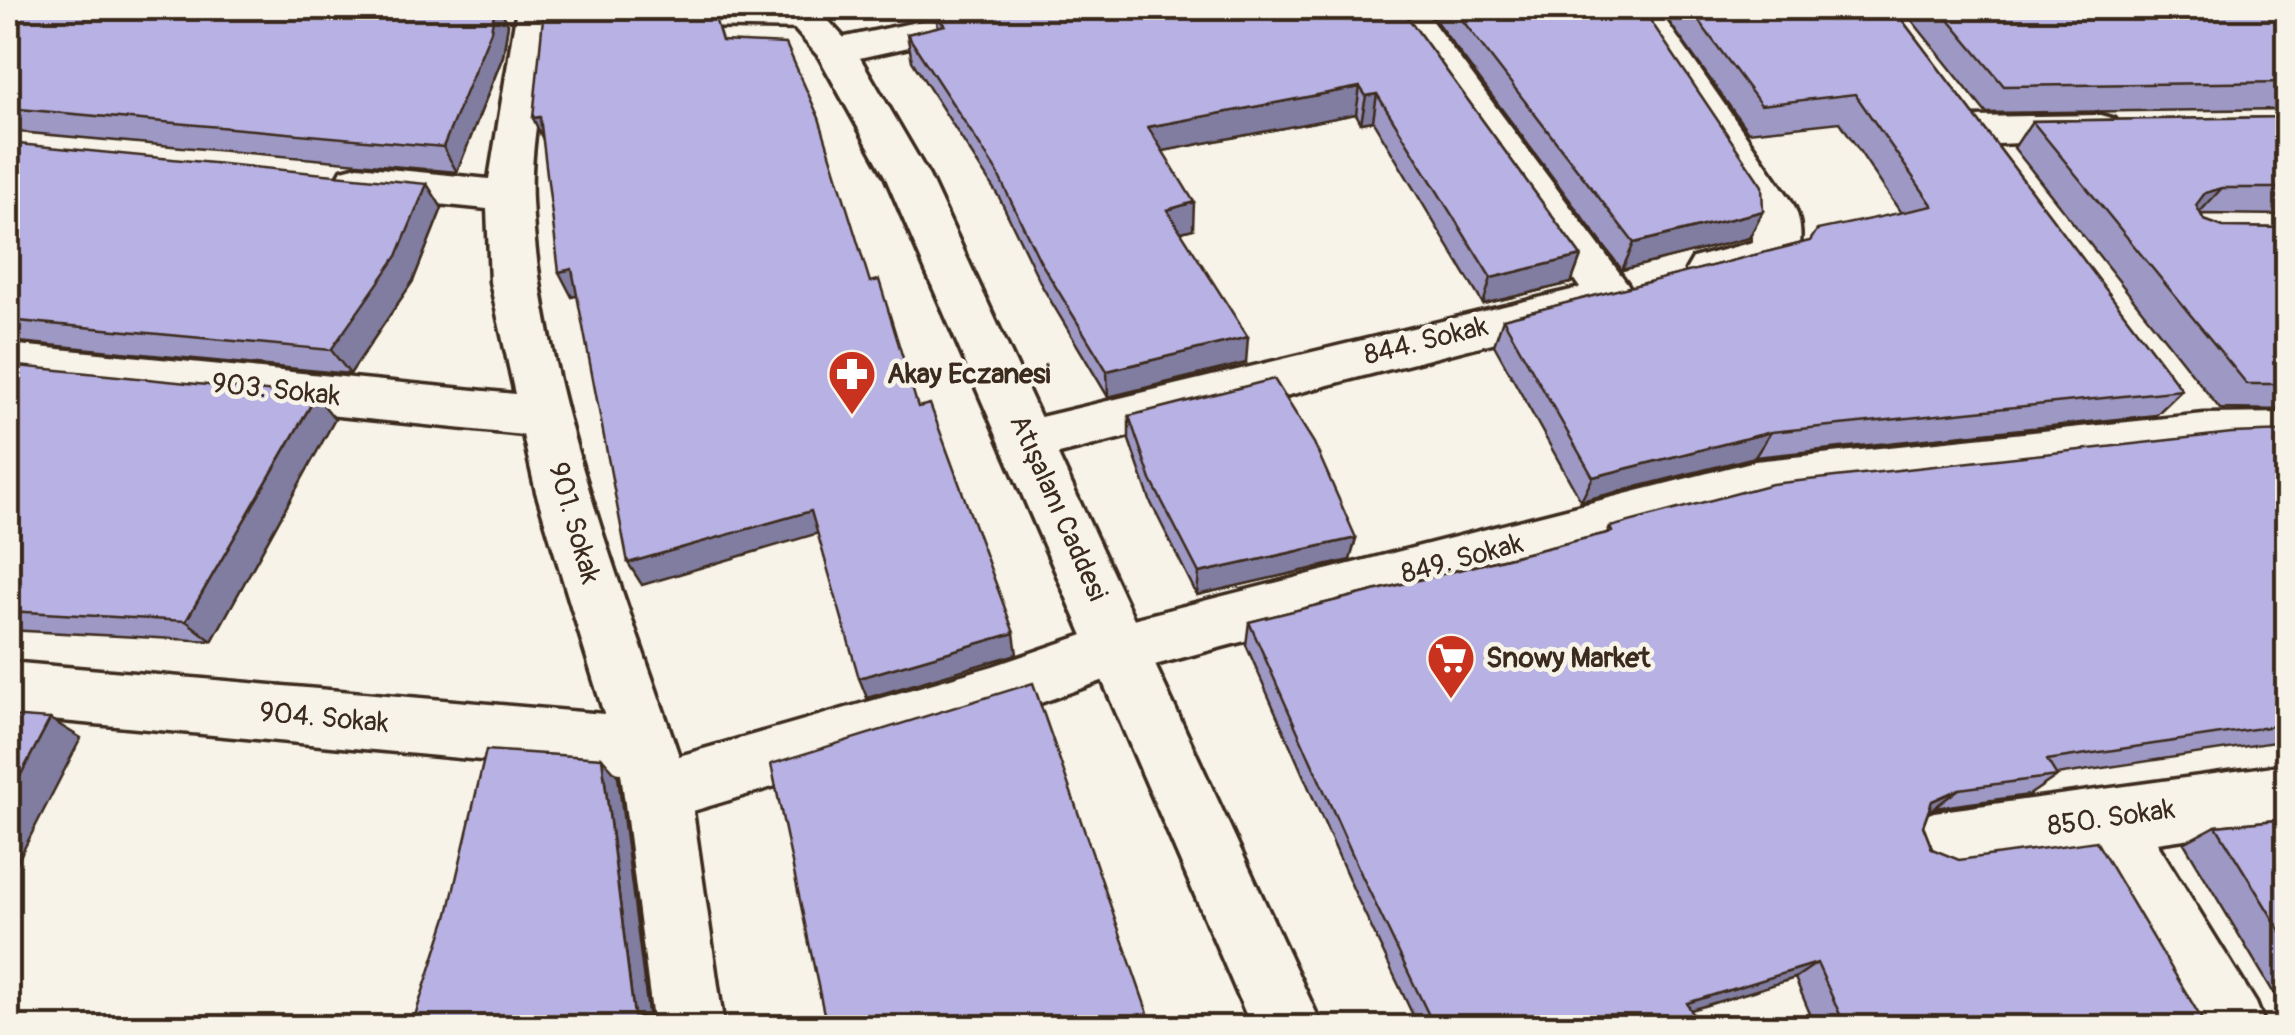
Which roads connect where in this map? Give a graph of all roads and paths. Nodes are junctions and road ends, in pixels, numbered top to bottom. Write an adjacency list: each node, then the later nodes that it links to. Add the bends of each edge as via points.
1 (1037, 8): 4 (street)
2 (1402, 8): 9 (street)
3 (1638, 8): 9 (street, 844. Sokak, via 1775,211 1777,252)
4 (812, 25): 8 (street, 901. Sokak, via 553,12); 15 (street, Atışalanı Caddesi, via 907,176)
5 (2150, 128): 7 (street, via 1961,116)
6 (316, 177): 8 (street)
7 (2008, 177)
8 (509, 196): 12 (street, 901. Sokak, via 514,282)
9 (1641, 287): 15 (street, 844. Sokak)
10 (8, 363): 12 (street, 903. Sokak)
11 (2170, 389): 14 (street)
12 (544, 417): 18 (street, 901. Sokak)
13 (2288, 433): 14 (street, 849. Sokak)
14 (2204, 434): 16 (street, 849. Sokak, via 1755,483)
15 (1028, 441): 16 (street, Atışalanı Caddesi)
16 (1121, 648): 18 (street, 849. Sokak, via 993,693); 23 (street, Atışalanı Caddesi)
17 (8, 689): 18 (street, 904. Sokak)
18 (650, 769): 22 (street, 901. Sokak)
19 (2288, 794): 20 (street, 850. Sokak)
20 (2106, 818): 21 (street, 850. Sokak); 24 (street)
21 (1934, 843)
22 (689, 1028)
23 (1288, 1028)
24 (2232, 1028)

